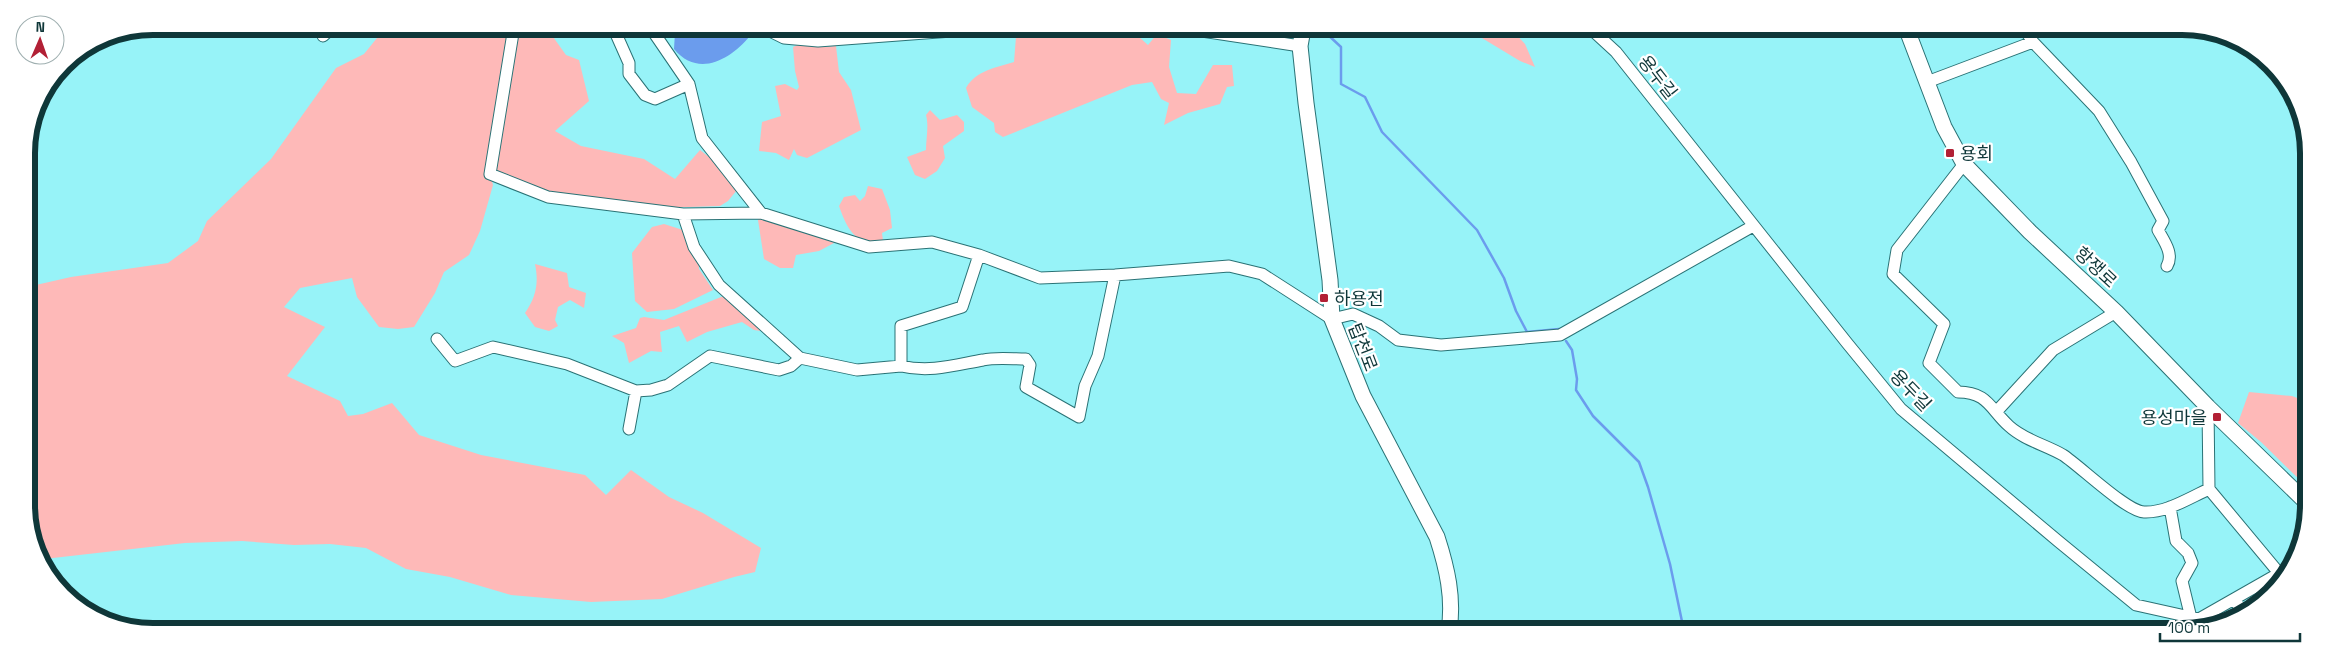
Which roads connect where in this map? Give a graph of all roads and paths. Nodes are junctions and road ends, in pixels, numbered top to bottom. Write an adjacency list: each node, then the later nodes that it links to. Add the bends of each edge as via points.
1 (513, 35): 17 (street, via 490,174 548,197)
2 (617, 35): 14 (street, via 629,63 629,74 645,95 655,99)
3 (655, 35): 14 (street)
4 (778, 35): 5 (street, via 818,41)
5 (898, 35)
6 (1228, 35): 12 (street)
7 (1302, 35): 12 (street, 탑천로)
8 (1598, 35): 18 (street, 용두길, via 1616,52)
9 (1909, 35): 13 (street, 항쟁로)
10 (2028, 35): 11 (street)
11 (2033, 42): 13 (street); 20 (street, via 2099,111 2131,162 2164,221 2158,230 2169,250)
12 (1300, 46): 23 (street, 탑천로, via 1330,280)
13 (1927, 82): 15 (street, 항쟁로, via 1944,127)
14 (689, 84): 16 (street, via 702,138)
15 (1964, 164): 22 (street, 항쟁로, via 2030,232); 29 (street, via 1897,250 1893,274 1944,324 1929,363 1958,392 1978,395)
16 (761, 213): 17 (street); 19 (street, via 869,247 932,242)
17 (683, 214): 25 (street, via 694,247 719,285)
18 (1753, 226): 23 (street, via 1560,335 1441,345 1398,340 1379,326 1352,314); 38 (street, 용두길, via 1901,409 2136,605)
19 (979, 255): 21 (street, via 1040,278); 26 (street, via 962,307 901,326)
20 (2167, 266)
21 (1115, 275): 23 (street, via 1229,266 1262,274); 26 (street, via 1098,356 1085,386 1078,417 1026,387 1030,365 1026,359 984,360 918,370)
22 (2116, 312): 28 (street, 항쟁로); 29 (street, via 2053,350)
23 (1332, 319): 39 (street, 탑천로, via 1363,396 1437,537 1452,604)
24 (437, 339): 27 (street, via 455,361 493,347 567,364)
25 (800, 358): 26 (street, via 857,370); 27 (street, via 779,370 710,356 668,386)
26 (901, 366)
27 (636, 391): 30 (street)
28 (2208, 407): 31 (street); 32 (street, 항쟁로)
29 (1997, 411): 33 (street, via 2009,427 2062,455 2129,505 2143,512)
30 (629, 429)
31 (2209, 489): 33 (street); 34 (street)
32 (2300, 496)
33 (2170, 507): 38 (street, via 2176,541 2192,562 2182,581)
34 (2278, 574)
35 (2273, 581): 36 (street)
36 (2234, 599): 37 (street); 38 (street, via 2199,619)
37 (2240, 608)
38 (2191, 618)
39 (1450, 623)

